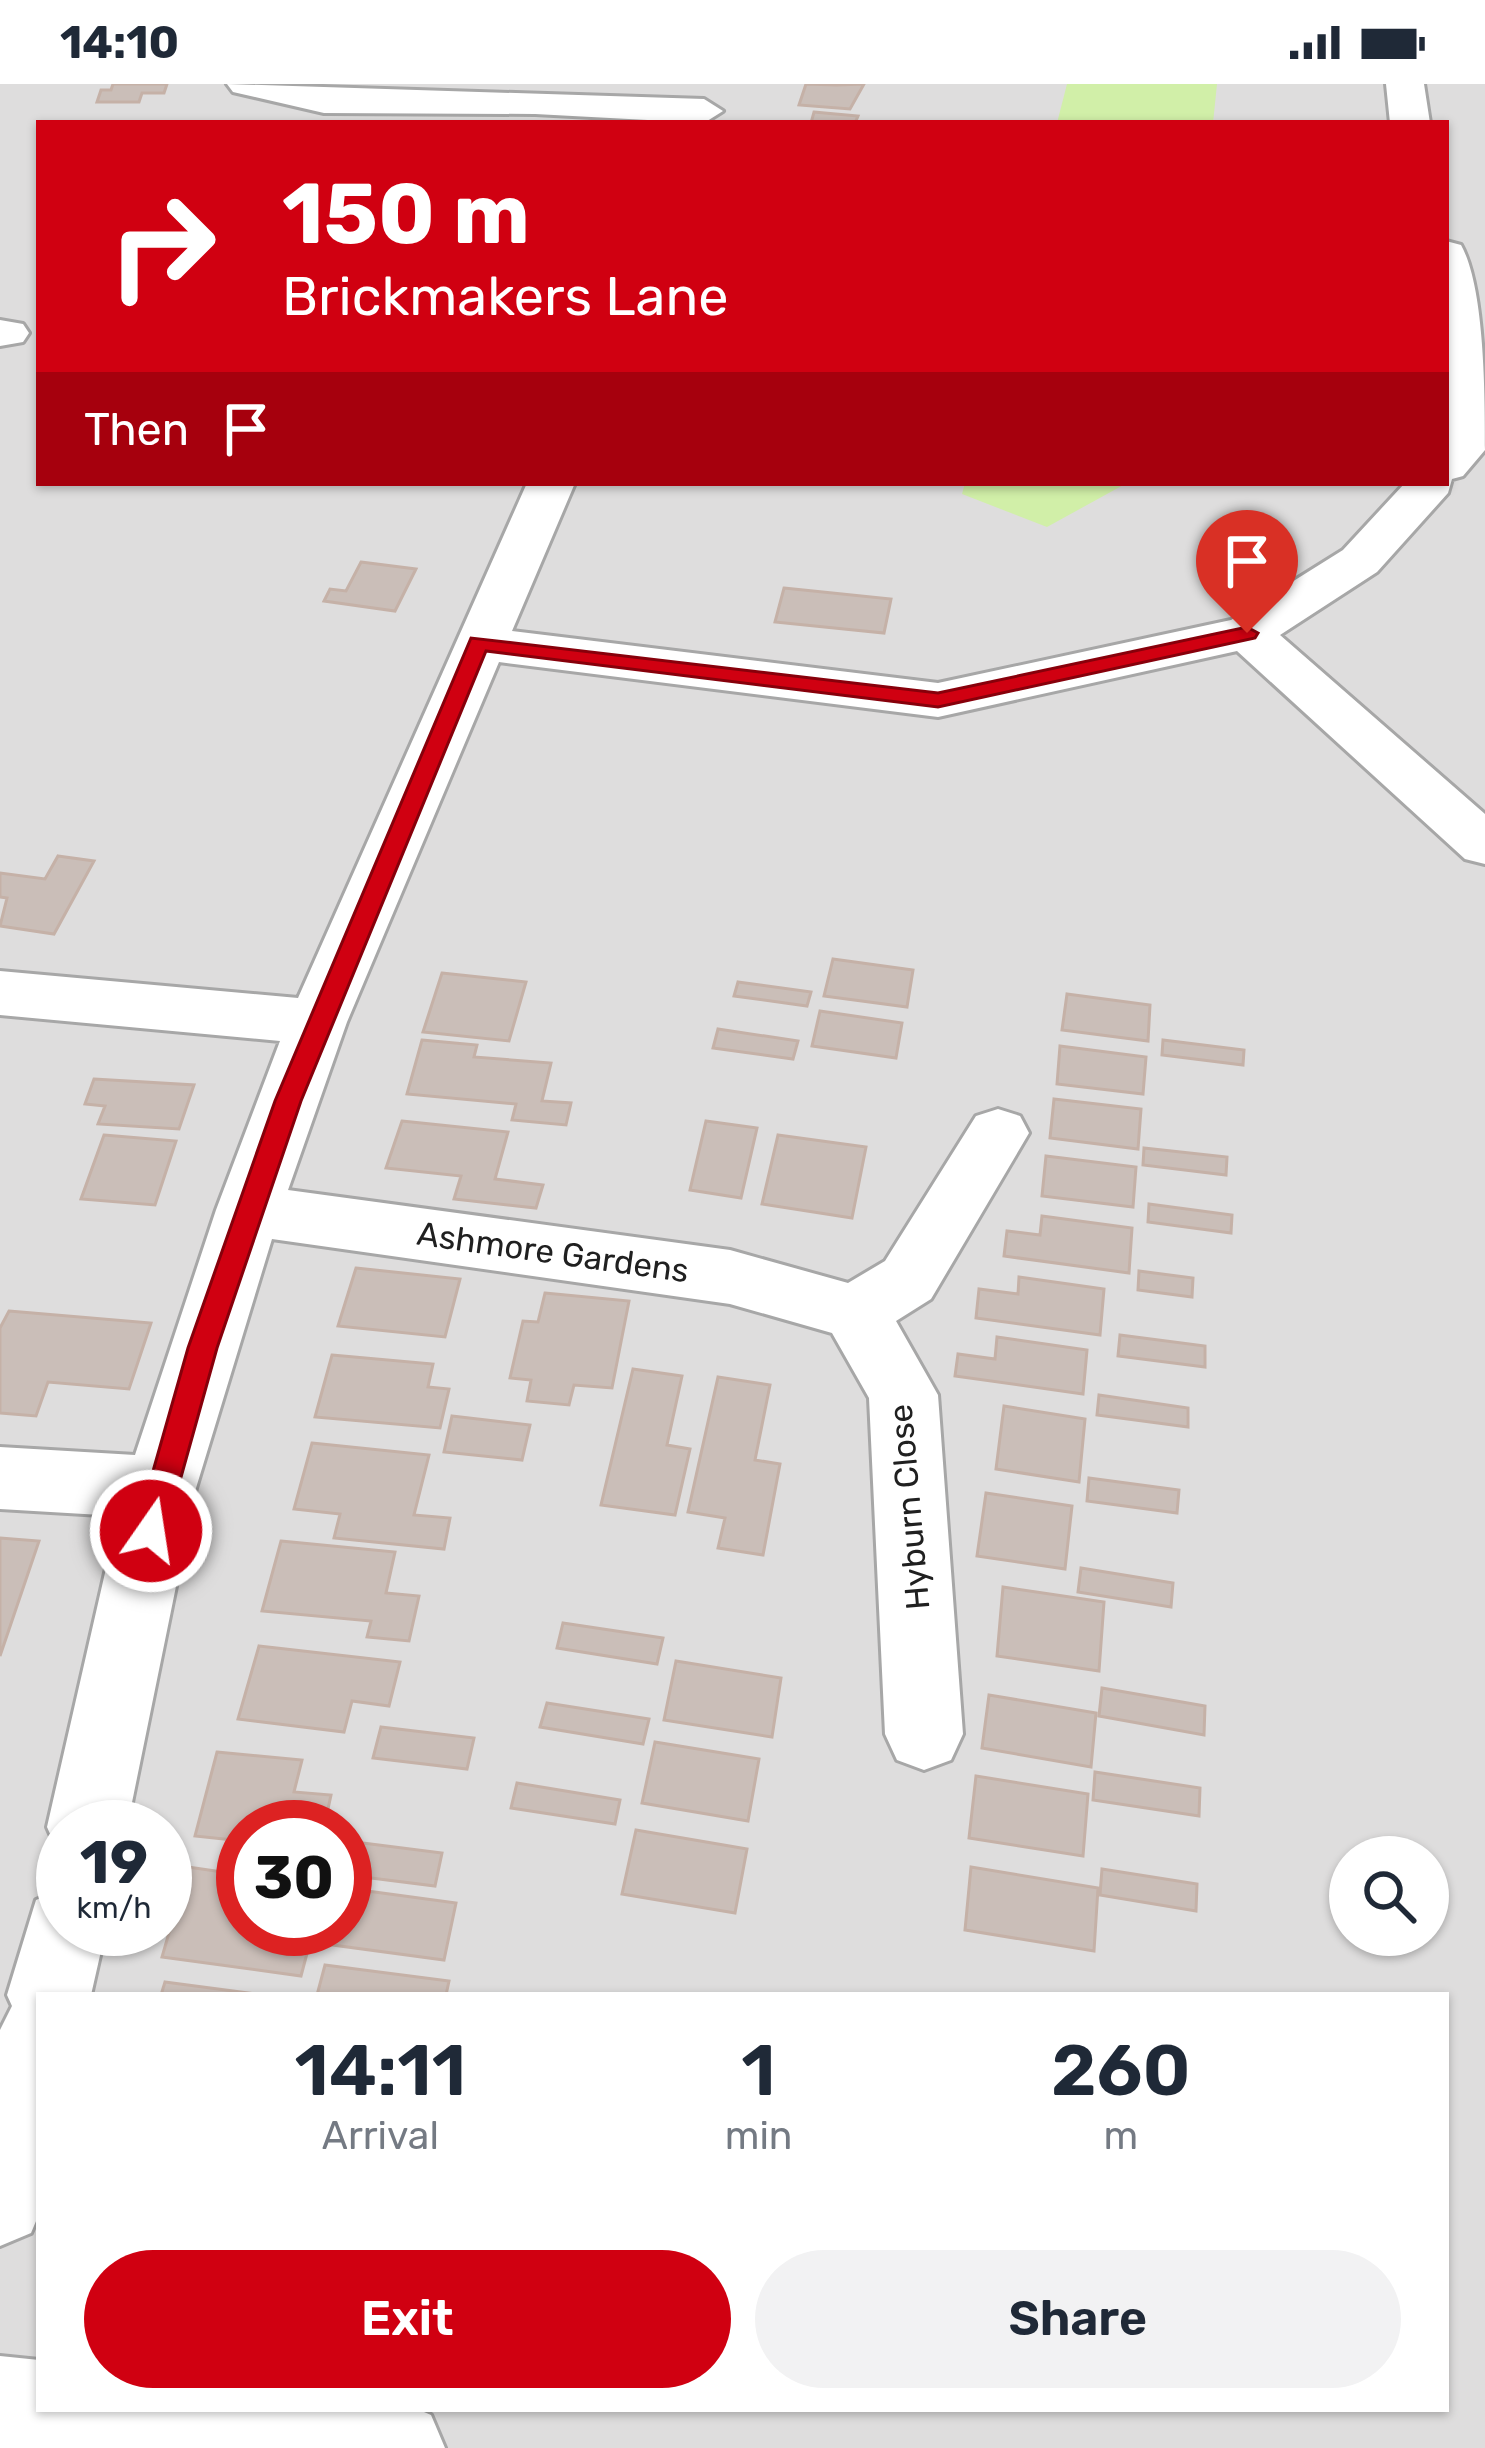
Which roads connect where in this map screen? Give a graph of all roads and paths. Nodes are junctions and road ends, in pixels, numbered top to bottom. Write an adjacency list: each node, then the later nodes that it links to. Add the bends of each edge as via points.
1 (246, 84): 3 (street, via 324,101)
2 (1406, 84): 4 (street)
3 (707, 106)
4 (1409, 120)
5 (1449, 265): 6 (street, via 1466,445)
6 (1449, 463)
7 (550, 486): 10 (street)
8 (1428, 486): 9 (street, via 1360,561)
9 (1247, 633): 10 (street, via 938,700); 11 (street)
10 (479, 643): 13 (street)
11 (1485, 845)
12 (0, 993): 13 (street)
13 (317, 1022): 15 (street)
14 (998, 1132): 16 (street, via 908,1280)
15 (248, 1210): 16 (street, Ashmore Gardens, via 730,1277); 18 (street)
16 (855, 1312): 19 (street, Hyburn Close, via 903,1395)
17 (0, 1478): 18 (street)
18 (160, 1488): 20 (street)
19 (924, 1734)
20 (94, 1800)
21 (58, 1956): 22 (street)
22 (50, 1992)
23 (36, 2050): 24 (street)
24 (0, 2202)
25 (0, 2402): 26 (street)
26 (36, 2407)
27 (87, 2412): 28 (street)
28 (398, 2448)

